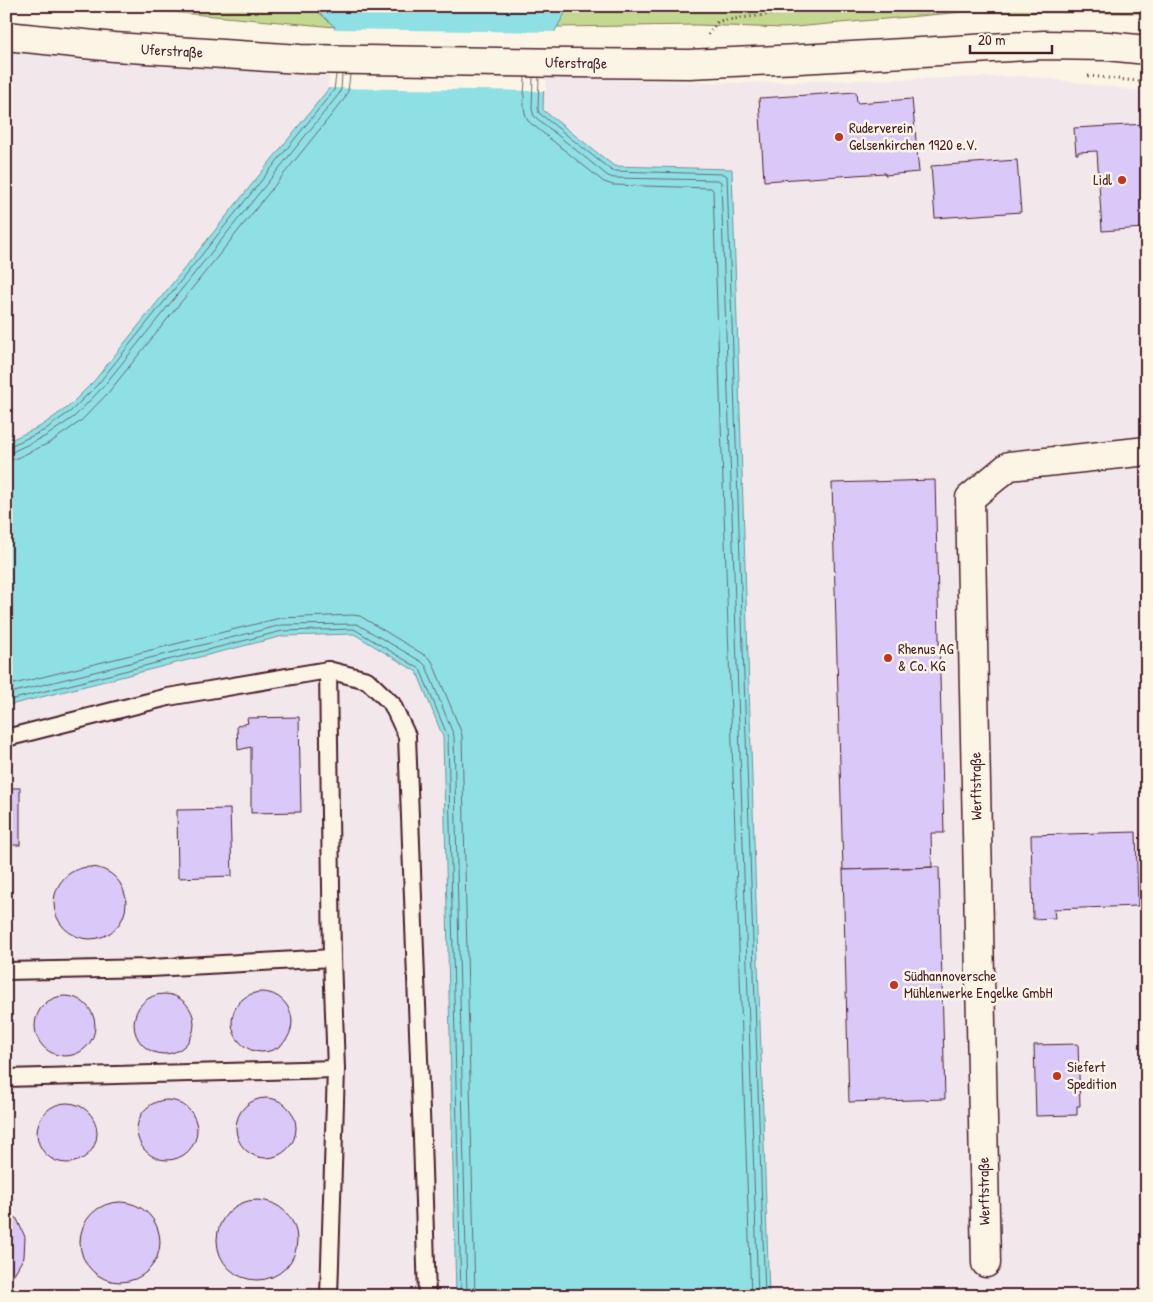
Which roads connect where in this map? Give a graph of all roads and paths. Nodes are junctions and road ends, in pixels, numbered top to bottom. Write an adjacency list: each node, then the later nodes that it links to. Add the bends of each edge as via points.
1 (836, 6): 4 (path, via 718,21)
2 (6, 36): 4 (main road, Uferstraße, via 114,47 300,59)
3 (1147, 50): 4 (main road, Uferstraße, via 1044,46)
4 (689, 64)
5 (1147, 451): 12 (main road, Werftstraße, via 1009,466 970,498)
6 (328, 670): 7 (lane, via 168,697); 8 (lane); 14 (lane, via 367,680 392,704 407,736)
7 (6, 738)
8 (332, 958): 9 (lane, via 151,968); 10 (lane)
9 (6, 970)
10 (336, 1069): 11 (lane); 13 (lane)
11 (6, 1078)
12 (986, 1263)
13 (329, 1296)
14 (427, 1296)

